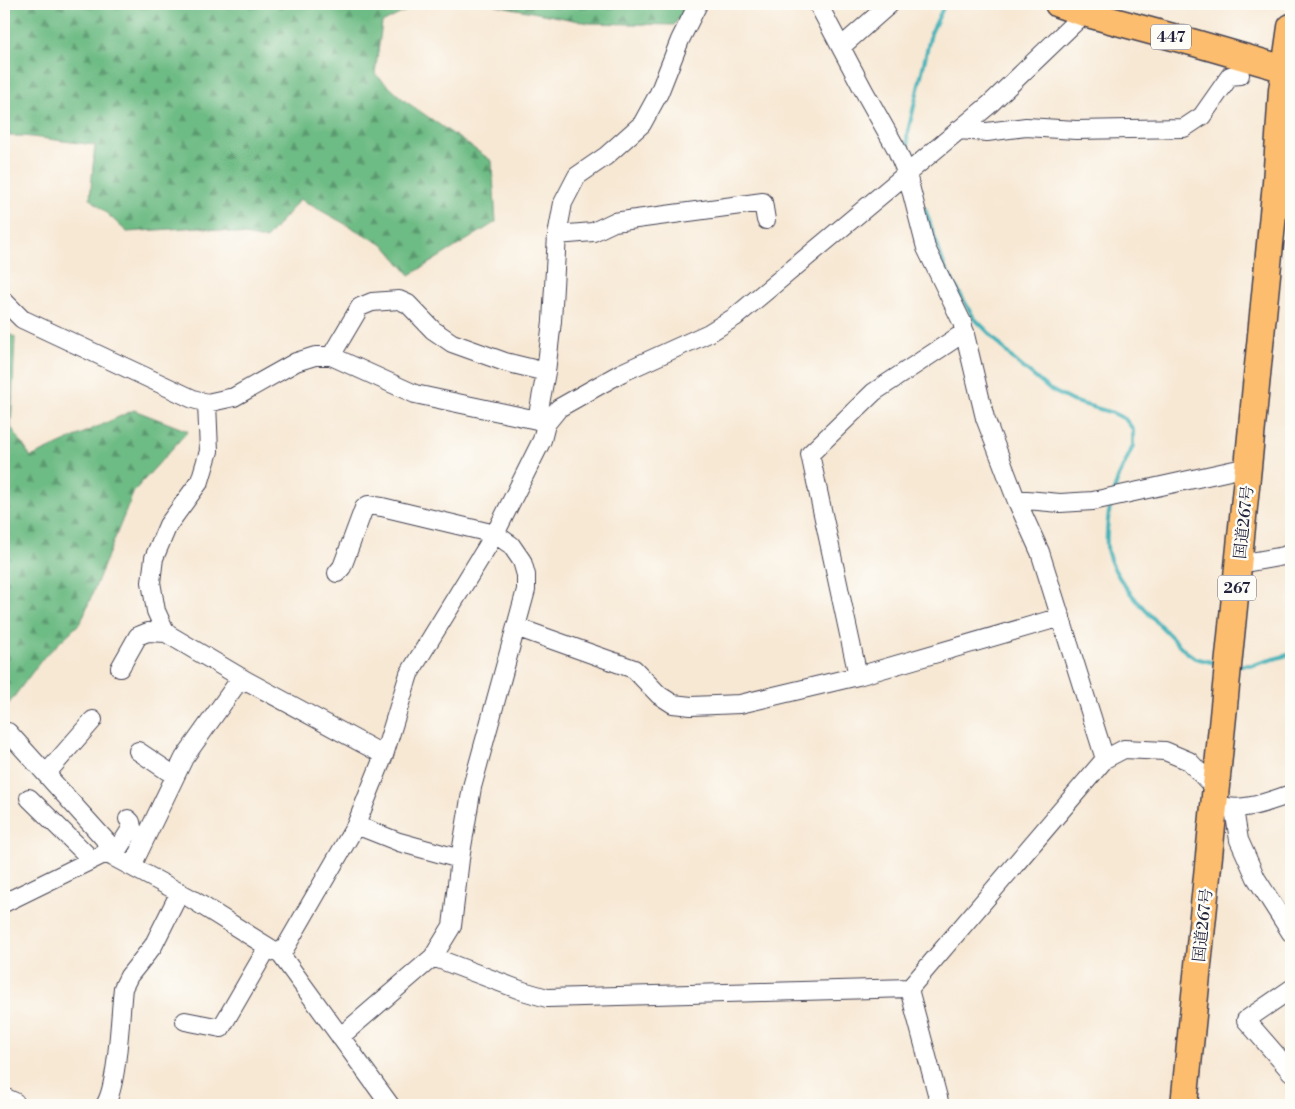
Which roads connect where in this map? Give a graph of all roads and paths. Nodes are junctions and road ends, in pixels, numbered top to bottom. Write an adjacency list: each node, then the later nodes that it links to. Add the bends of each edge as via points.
1 (698, 4): 13 (street, via 642,124 577,176 564,203)
2 (818, 4): 7 (street)
3 (890, 4): 7 (street)
4 (1058, 4): 5 (highway, 447)
5 (1089, 9): 8 (highway, 447); 10 (street, via 989,105)
6 (1291, 28): 8 (highway, 国道267号 / 267)
7 (841, 47): 11 (street)
8 (1285, 69): 20 (highway, 国道267号 / 267)
9 (1240, 76): 10 (street, via 1230,76 1202,116 1184,128)
10 (958, 130): 11 (street)
11 (907, 174): 15 (street, via 926,248); 19 (street, via 735,317 709,333 578,396)
12 (766, 220): 13 (street, via 763,202 614,222 593,232)
13 (557, 235): 17 (street)
14 (4, 302): 18 (street, via 22,319)
15 (965, 332): 21 (street, via 985,418); 30 (street, via 874,392 810,454)
16 (331, 356): 17 (street, via 360,307 372,302 398,300 408,304 433,330 452,343); 18 (street, via 315,356 296,362 234,397); 19 (street, via 415,394)
17 (546, 372): 19 (street)
18 (207, 403): 28 (street, via 208,451 200,481 168,525 154,558 151,582 156,611)
19 (541, 422): 22 (street, via 542,440)
20 (1248, 467): 21 (street, via 1093,501 1060,503); 24 (highway, 国道267号 / 267)
21 (1016, 499): 26 (street, via 1040,552)
22 (495, 534): 25 (street, via 368,505); 27 (street, via 511,545 522,561 526,575 526,590); 35 (street, via 409,674)
23 (1291, 553): 24 (street)
24 (1239, 564): 41 (highway, 国道267号 / 267)
25 (337, 573)
26 (1061, 617): 30 (street); 36 (street)
27 (516, 628): 30 (street, via 634,669 672,704 740,704); 45 (street, via 472,787)
28 (166, 632): 29 (street, via 148,632 138,636); 31 (street)
29 (120, 668)
30 (858, 676)
31 (247, 681): 35 (street); 38 (street, via 236,685 184,758)
32 (93, 720): 37 (street)
33 (8, 732): 37 (street)
34 (138, 750): 38 (street)
35 (384, 755): 43 (street)
36 (1105, 759): 41 (street, via 1124,749 1165,750 1189,761); 53 (street)
37 (46, 774): 44 (street, via 108,843)
38 (175, 776): 47 (street)
39 (1291, 794): 41 (street, via 1247,807)
40 (29, 798): 46 (street)
41 (1222, 801): 50 (street, via 1256,878); 61 (highway, 国道267号 / 267)
42 (128, 819): 44 (street, via 132,827)
43 (356, 825): 45 (street, via 398,842); 51 (street)
44 (113, 857): 46 (street, via 106,853); 47 (street)
45 (460, 859): 52 (street, via 452,926)
46 (92, 860): 49 (street)
47 (132, 866): 48 (street)
48 (180, 892): 51 (street); 58 (street, via 153,946 123,988 115,1070)
49 (4, 903)
50 (1291, 933)
51 (275, 951): 55 (street, via 221,1028); 56 (street)
52 (433, 957): 53 (street, via 546,998); 56 (street)
53 (910, 988): 60 (street)
54 (1291, 989): 57 (street, via 1246,1020)
55 (185, 1021)
56 (340, 1037): 59 (street)
57 (1291, 1072)
58 (104, 1105)
59 (390, 1105)
60 (940, 1105)
61 (1184, 1105)

